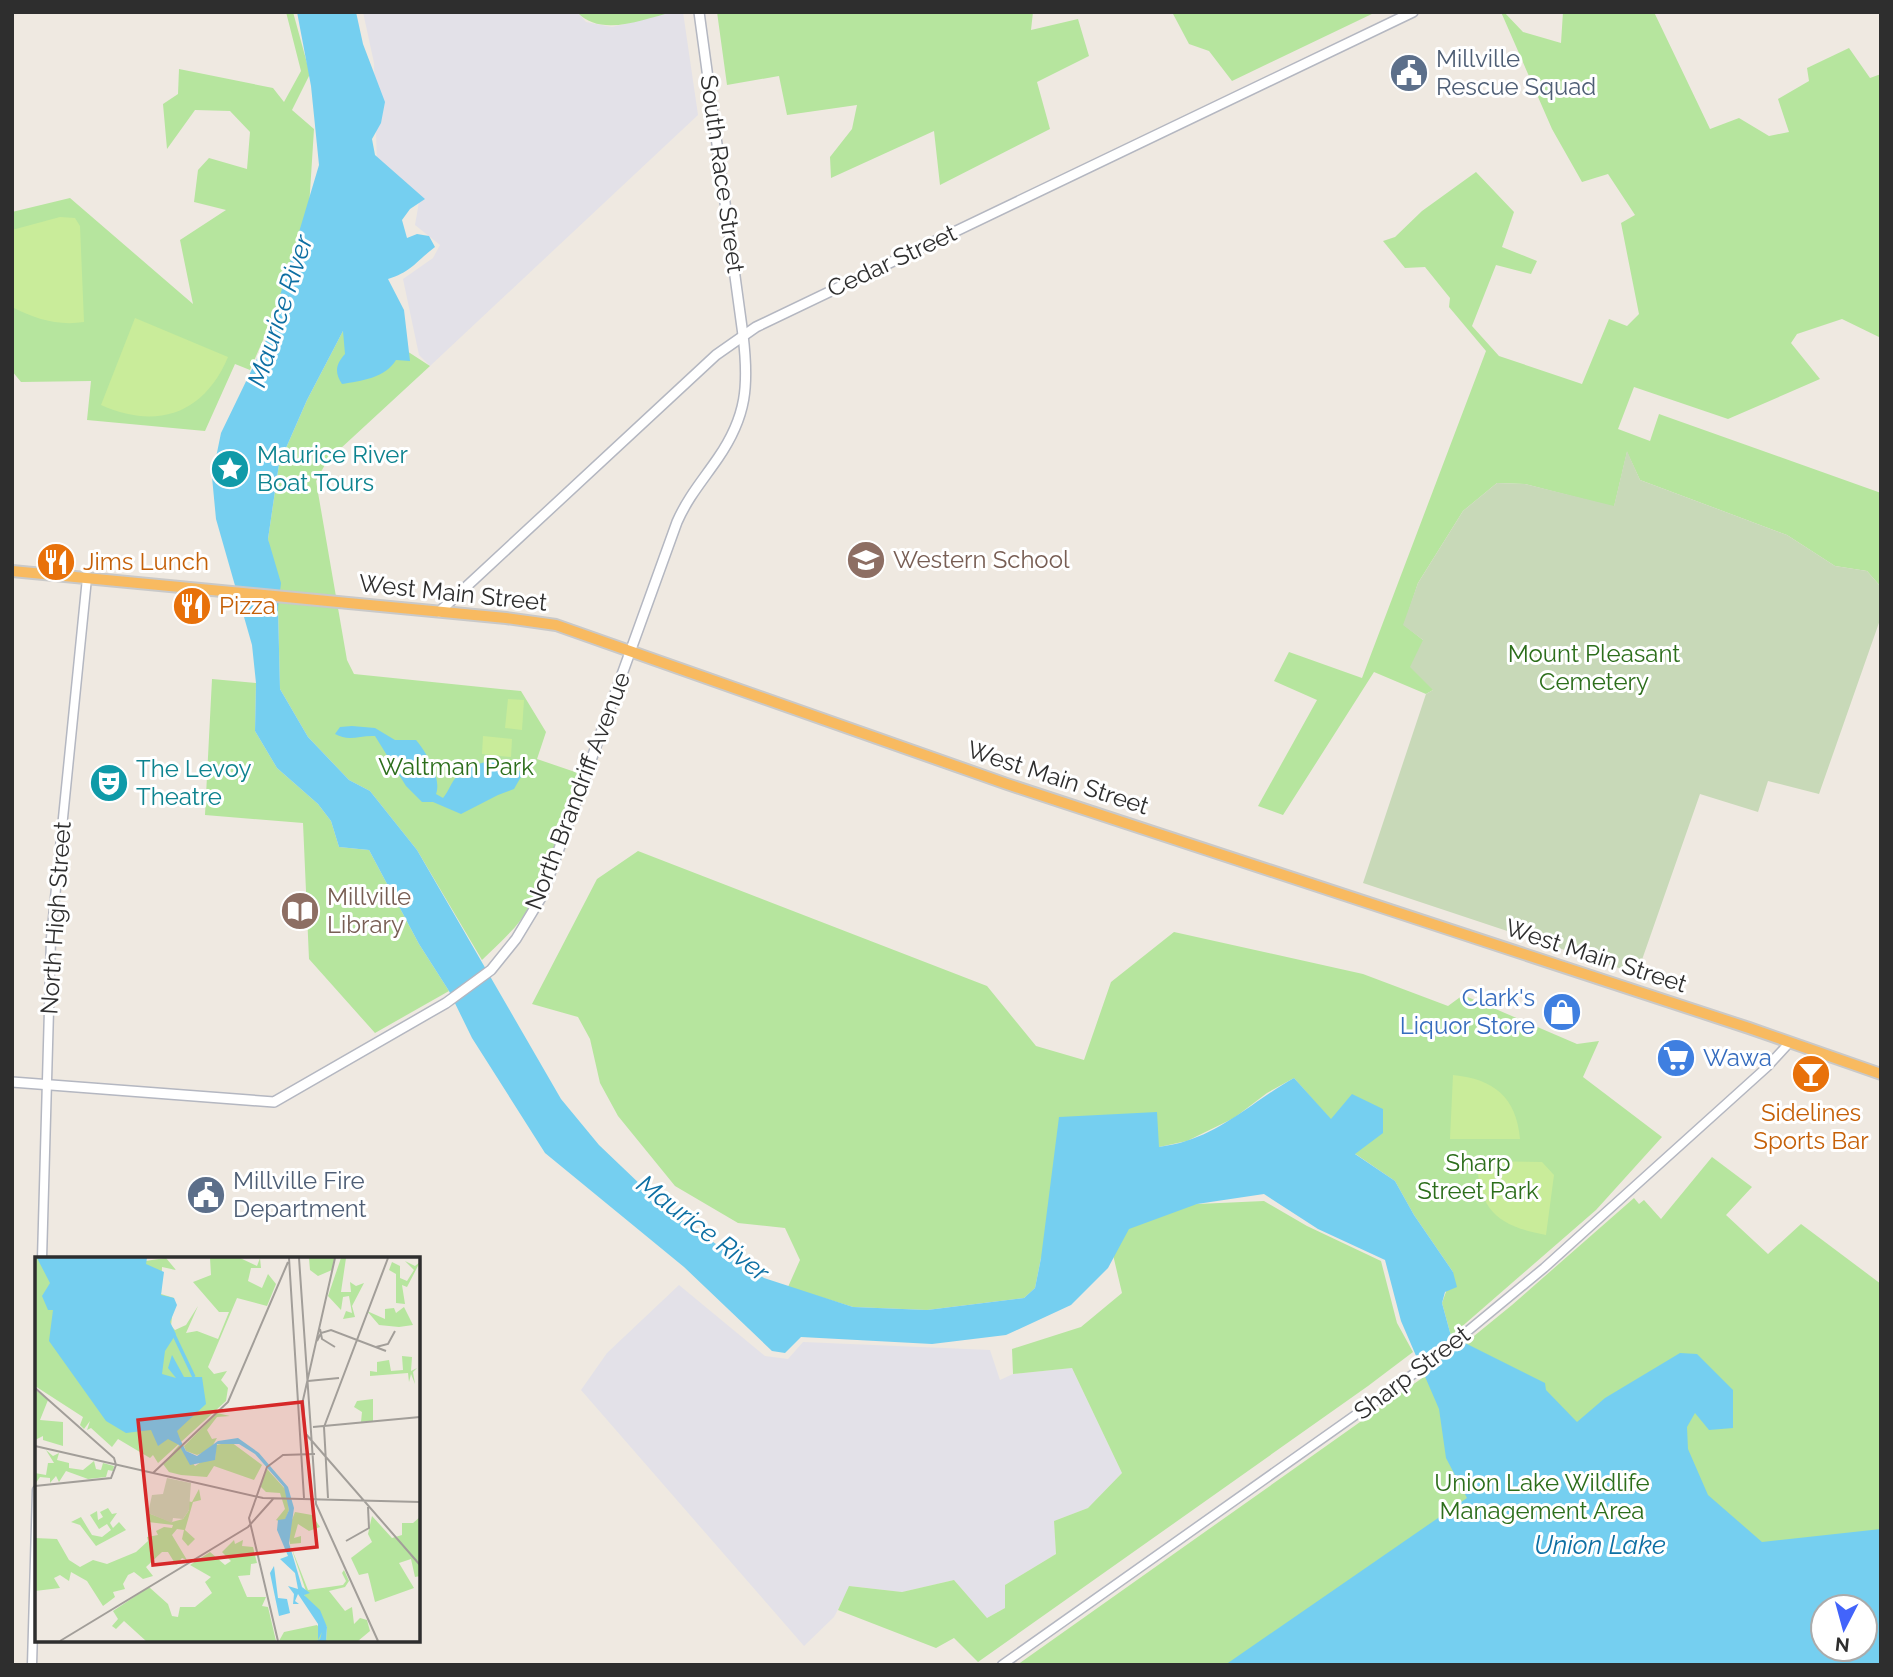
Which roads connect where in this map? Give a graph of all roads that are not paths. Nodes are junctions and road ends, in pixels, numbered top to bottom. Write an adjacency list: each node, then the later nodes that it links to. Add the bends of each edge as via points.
1 (699, 12): 3 (main road, South Race Street)
2 (1413, 12): 3 (main road, Cedar Street)
3 (743, 335): 6 (main road, Cedar Street); 7 (main road, South Race Street, via 747,381 742,413 728,443 683,508)
4 (12, 571): 5 (highway, West Main Street)
5 (87, 578): 6 (highway, West Main Street); 11 (street, North High Street, via 51,938)
6 (439, 611): 7 (highway, West Main Street, via 545,623)
7 (631, 651): 8 (highway, West Main Street, via 1007,784); 11 (main road, North Brandriff Avenue, via 542,896 491,970 446,1003 271,1103)
8 (1790, 1042): 9 (highway, West Main Street); 15 (street, Sharp Street, via 1553,1260 1429,1363)
9 (1881, 1074)
10 (12, 1082): 11 (main road)
11 (46, 1085): 12 (street, North High Street)
12 (42, 1257)
13 (35, 1560): 14 (street)
14 (32, 1665)
15 (1002, 1665)

